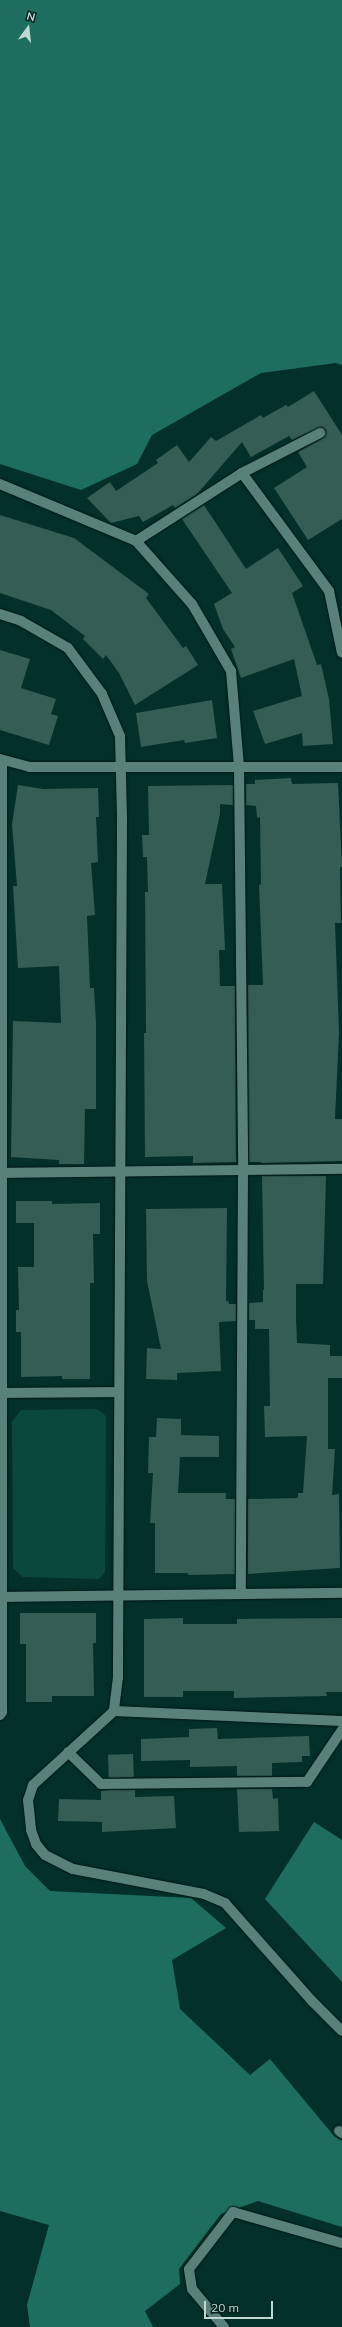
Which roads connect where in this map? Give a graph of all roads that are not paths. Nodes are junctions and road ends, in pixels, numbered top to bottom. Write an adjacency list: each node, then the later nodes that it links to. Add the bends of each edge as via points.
1 (320, 433): 2 (street)
2 (242, 473): 4 (street); 6 (street, via 329,591)
3 (0, 484): 4 (street)
4 (136, 541): 9 (street, via 192,604 231,671)
5 (0, 614): 8 (street, via 21,621 68,648 102,694 120,736)
6 (342, 653)
7 (1, 759): 8 (street, via 29,767); 14 (street)
8 (121, 765): 9 (street); 12 (street)
9 (239, 766): 10 (street); 13 (street)
10 (342, 766)
11 (342, 1169): 13 (street)
12 (120, 1170): 13 (street); 14 (street); 15 (street)
13 (243, 1170): 19 (street)
14 (1, 1173): 16 (street)
15 (119, 1392): 16 (street); 18 (street)
16 (2, 1393): 20 (street)
17 (342, 1593): 19 (street)
18 (118, 1594): 19 (street); 20 (street); 21 (street, via 118,1677)
19 (241, 1594)
20 (2, 1597): 22 (street)
21 (114, 1711): 23 (street); 25 (street)
22 (0, 1715)
23 (342, 1721)
24 (342, 1730): 25 (street, via 307,1782 101,1784)
25 (68, 1752): 26 (street, via 45,1772 29,1792 28,1814 31,1830 36,1844 45,1855 73,1869 204,1894 225,1903)
26 (342, 2031)
27 (342, 2243): 28 (street, via 233,2212 189,2269 192,2289)
28 (224, 2327)

